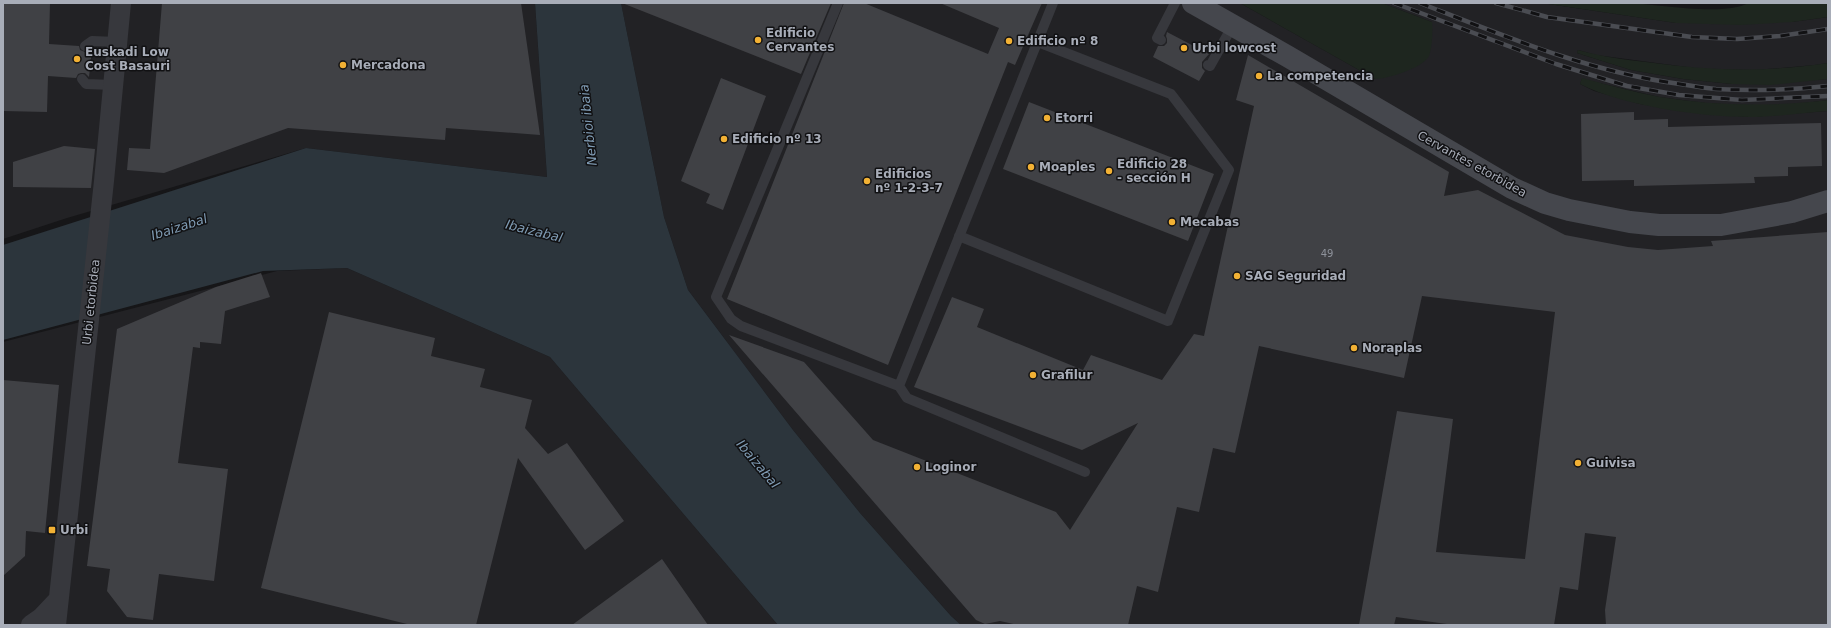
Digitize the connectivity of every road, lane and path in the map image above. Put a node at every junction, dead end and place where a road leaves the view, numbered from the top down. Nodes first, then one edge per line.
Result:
1 (121, 3) edge
2 (838, 3) edge
3 (1053, 3) edge
4 (1175, 3) edge
5 (1192, 3) edge
6 (1233, 26) junction
7 (1162, 40) dead end
8 (117, 42) junction
9 (1038, 42) junction
10 (85, 46) dead end
11 (1209, 66) dead end
12 (82, 79) dead end
13 (113, 85) junction
14 (1828, 201) edge
15 (959, 236) junction
16 (899, 386) junction
17 (1085, 472) dead end
18 (58, 600) junction
19 (31, 625) edge
20 (56, 625) edge
21 (70, 625) edge

1 - 8 street, Urbi etorbidea
2 - 16 lane
3 - 9 lane
4 - 7 lane
5 - 6 street, Cervantes etorbidea
6 - 11 lane
6 - 14 street, Cervantes etorbidea
8 - 10 lane
8 - 13 street, Urbi etorbidea
9 - 15 lane
9 - 15 lane
12 - 13 lane
13 - 18 street, Urbi etorbidea
15 - 16 lane
16 - 17 lane
18 - 19 street
18 - 20 street, Urbi etorbidea
18 - 21 street

